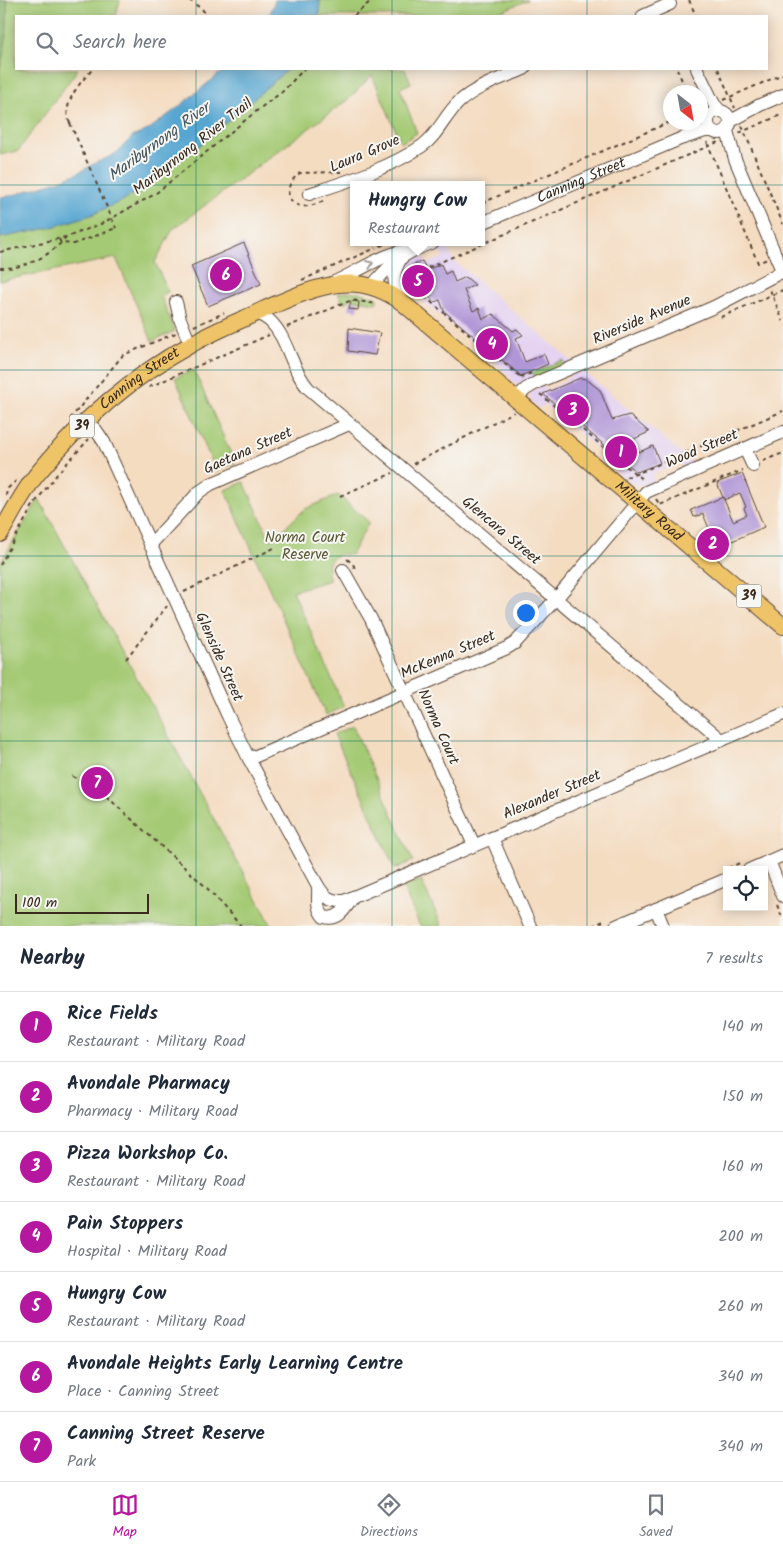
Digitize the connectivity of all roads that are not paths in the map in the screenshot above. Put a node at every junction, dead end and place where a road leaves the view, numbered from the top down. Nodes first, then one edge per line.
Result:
1 (669, 2) edge
2 (645, 15) edge
3 (675, 15) edge
4 (522, 70) edge
5 (697, 70) edge
6 (783, 95) edge
7 (722, 124) junction
8 (309, 194) dead end
9 (485, 222) edge
10 (424, 246) edge
11 (407, 253) junction
12 (783, 272) edge
13 (329, 284) junction
14 (372, 286) junction
15 (176, 302) dead end
16 (403, 303) junction
17 (280, 304) junction
18 (258, 313) junction
19 (280, 328) junction
20 (190, 344) junction
21 (514, 406) junction
22 (349, 424) junction
23 (91, 426) junction
24 (783, 432) edge
25 (746, 448) junction
26 (753, 466) road end
27 (638, 502) junction
28 (0, 534) edge
29 (150, 545) junction
30 (342, 565) road end
31 (556, 599) junction
32 (783, 626) edge
33 (404, 692) junction
34 (783, 714) edge
35 (722, 740) junction
36 (249, 759) junction
37 (492, 838) junction
38 (474, 846) junction
39 (783, 855) edge
40 (769, 862) junction
41 (759, 866) edge
42 (723, 881) edge
43 (318, 886) junction
44 (783, 896) edge
45 (354, 897) junction
46 (332, 901) joint
47 (656, 909) junction
48 (530, 926) edge
49 (616, 926) edge
50 (664, 926) edge

1 - 2 street
1 - 3 street
4 - 8 street, Laura Grove
5 - 7 street
6 - 7 street, Canning Street
7 - 9 street, Canning Street
7 - 12 street
10 - 11 street, Canning Street
13 -> 11 street, Canning Street
11 - 14 street, Canning Street
11 - 16 street
12 - 21 street, Riverside Avenue
13 - 14 main road, Canning Street / 39
13 - 17 main road, Canning Street / 39
14 - 16 main road, Military Road / 39
15 - 20 street
16 - 21 main road, Military Road / 39
17 - 18 main road, Canning Street / 39
17 - 19 street, Glencara Street
18 - 19 street, Glencara Street
18 - 20 main road, Canning Street / 39
19 - 22 street, Glencara Street
20 - 23 main road, Canning Street / 39
21 - 27 main road, Military Road / 39
22 - 29 street, Gaetana Street
22 - 31 street, Glencara Street
23 - 28 main road, Canning Street / 39
23 - 29 street, Glenside Street
24 - 25 street, Wood Street
25 - 26 street
25 - 27 street, Wood Street
27 - 31 street, McKenna Street
27 - 32 main road, Military Road / 39
29 - 36 street, Glenside Street
30 - 33 street, Norma Court
31 - 33 street, McKenna Street
31 - 35 street, Glencara Street
33 - 36 street, McKenna Street
33 - 38 street, Norma Court
34 - 35 street, Alexander Street
35 - 37 street, Alexander Street
36 - 43 street, Glenside Street
37 - 38 street, Alexander Street
37 - 48 street
38 - 45 street, Alexander Street
39 - 40 street
40 - 41 street
40 - 44 street
42 - 47 street
43 - 45 street
43 - 46 street, Glenside Street
45 - 46 street, Alexander Street
47 - 49 street
47 - 50 street

